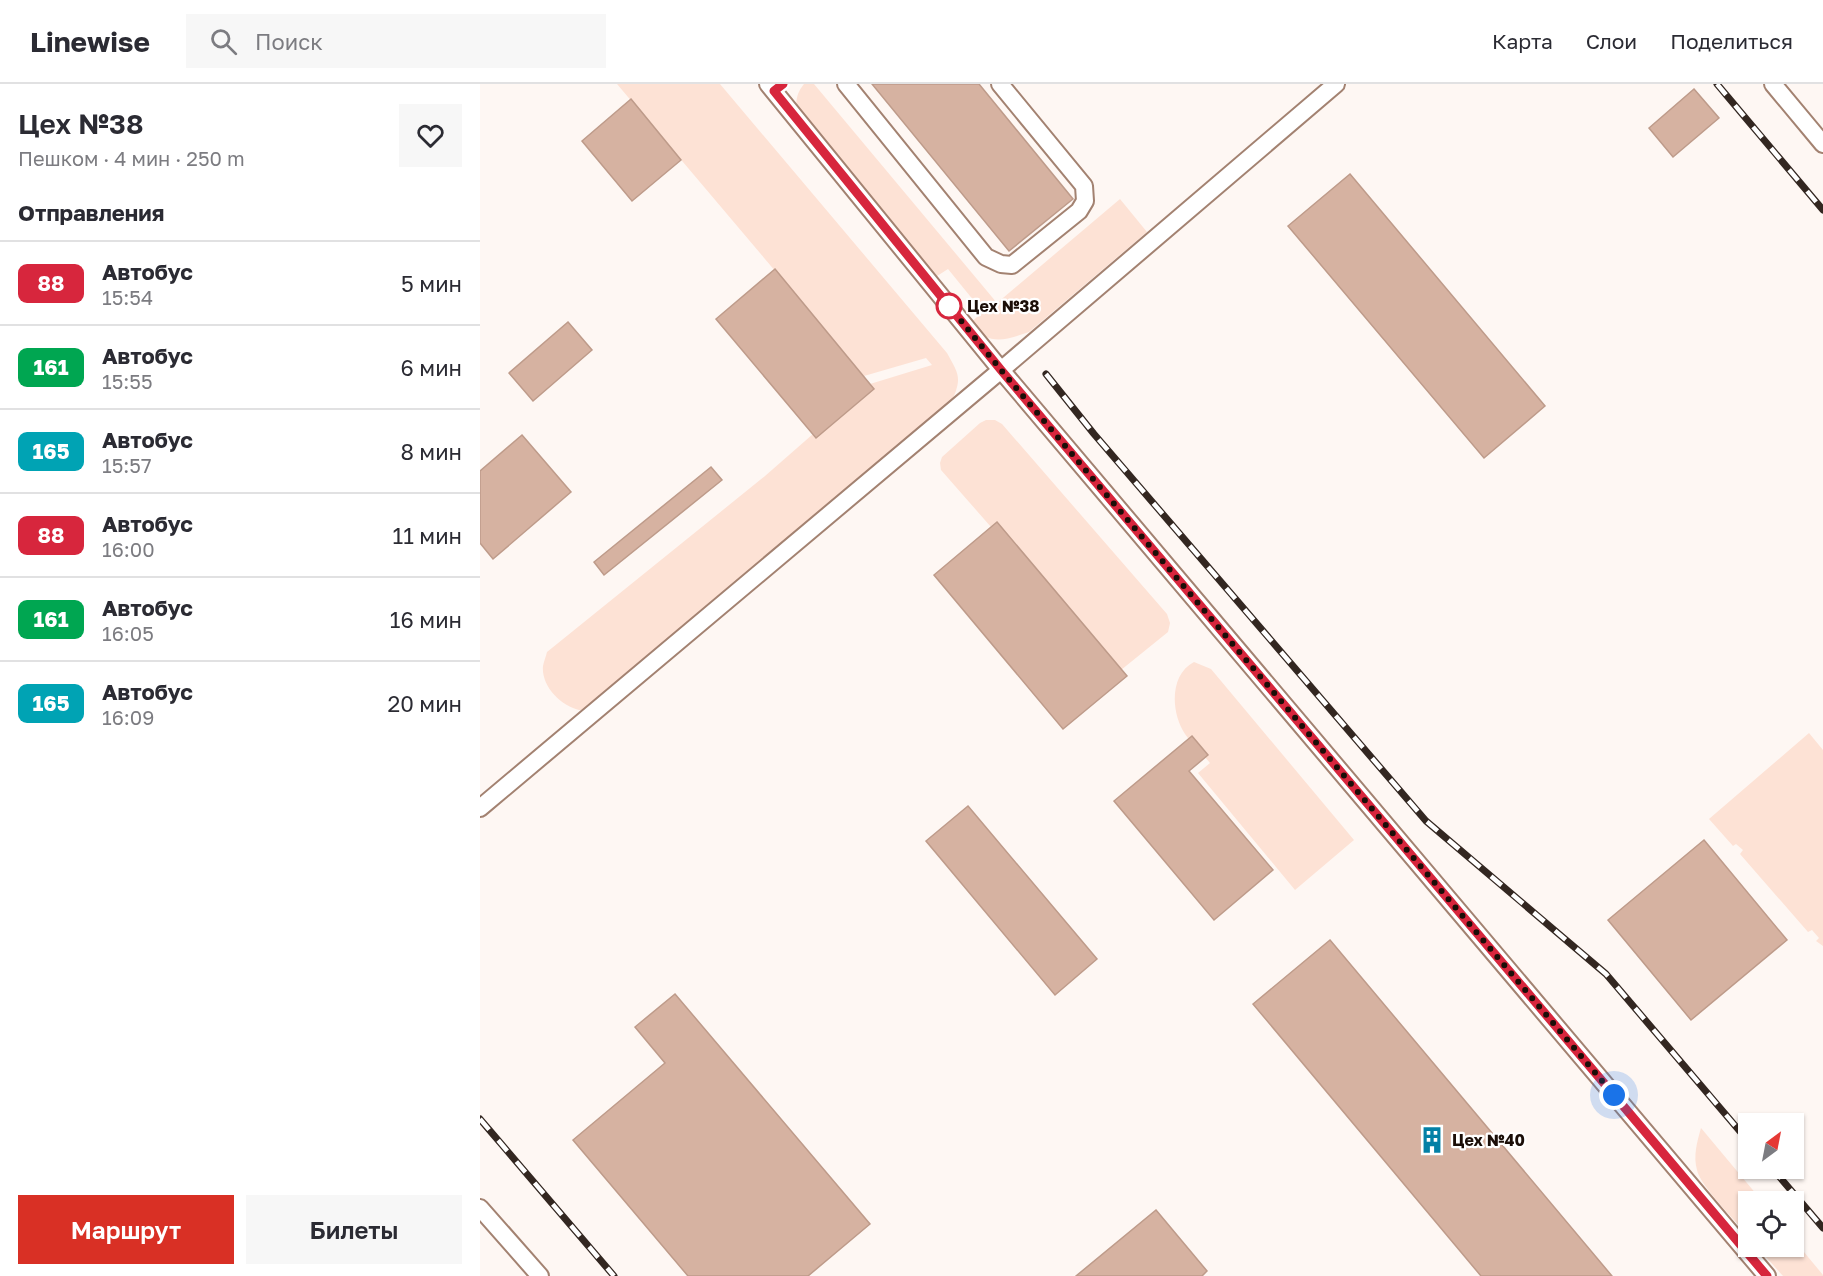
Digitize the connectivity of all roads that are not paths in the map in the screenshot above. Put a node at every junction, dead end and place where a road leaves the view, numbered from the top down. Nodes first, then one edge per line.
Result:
1 (846, 84) edge
2 (1000, 84) edge
3 (1336, 84) edge
4 (1773, 84) edge
5 (775, 86) edge
6 (1823, 144) edge
7 (1001, 370) junction
8 (480, 807) edge
9 (480, 1208) edge
10 (540, 1276) edge
11 (1767, 1276) edge

1 - 2 lane
3 - 7 lane
4 - 6 lane
5 - 7 lane
7 - 8 lane
7 - 11 lane
9 - 10 lane

